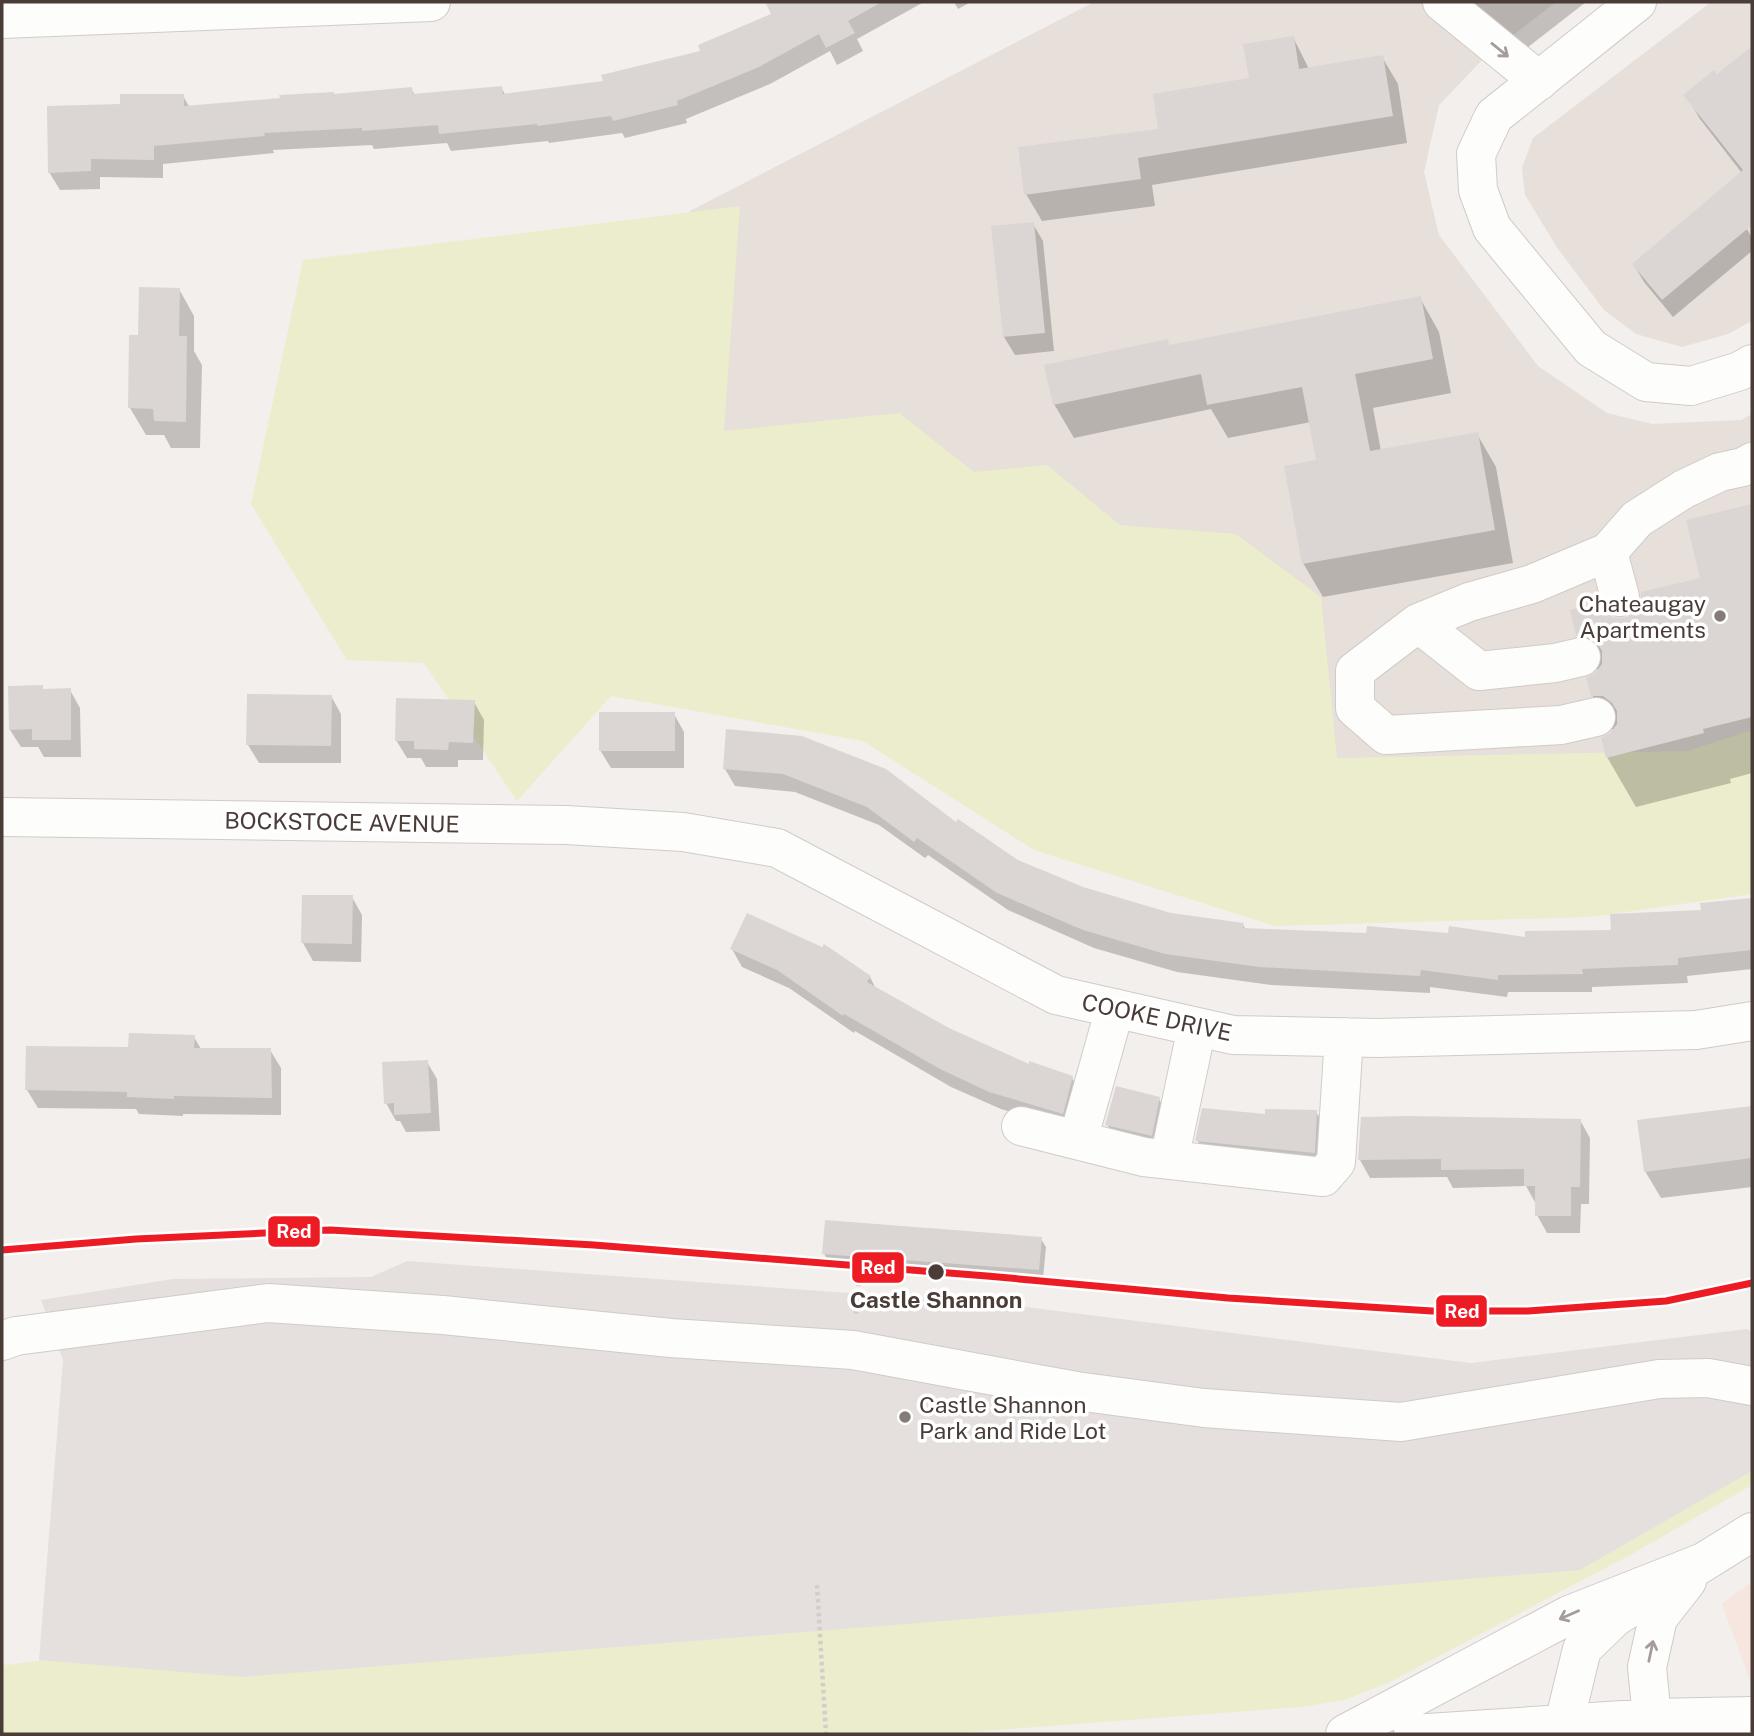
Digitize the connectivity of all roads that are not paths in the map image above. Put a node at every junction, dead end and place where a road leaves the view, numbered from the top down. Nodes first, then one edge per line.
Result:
1 (431, 2) edge
2 (1637, 2) edge
3 (1452, 10) edge
4 (2, 19) edge
5 (1539, 81) junction
6 (1752, 364) edge
7 (1752, 462) edge
8 (1608, 552) junction
9 (1620, 597) dead end
10 (1418, 623) junction
11 (1581, 657) dead end
12 (1596, 717) dead end
13 (2, 817) edge
14 (683, 832) joint
15 (1115, 1008) junction
16 (1752, 1021) edge
17 (1197, 1027) junction
18 (1343, 1037) junction
19 (1021, 1126) dead end
20 (1078, 1140) junction
21 (1169, 1160) junction
22 (2, 1341) edge
23 (1752, 1386) edge
24 (1752, 1532) edge
25 (1701, 1563) junction
26 (1752, 1716) edge
27 (1652, 1718) junction
28 (1564, 1723) junction
29 (1345, 1734) edge
30 (1413, 1734) edge

1 - 4 street
2 - 5 street
3 -> 5 street
5 - 6 street
7 - 8 street
8 - 9 street
8 - 10 street
10 - 11 street
10 - 12 street
13 - 14 street, BOCKSTOCE AVENUE
14 - 15 street, COOKE DRIVE
15 - 17 street, COOKE DRIVE
15 - 20 street
16 - 18 street, COOKE DRIVE
17 - 18 street, COOKE DRIVE
17 - 21 street
18 - 21 street
19 - 20 street
20 - 21 street
22 - 23 street
24 - 25 street
27 -> 25 street
25 - 28 street
25 -> 29 street
26 - 27 street
27 - 28 street
28 - 30 street

